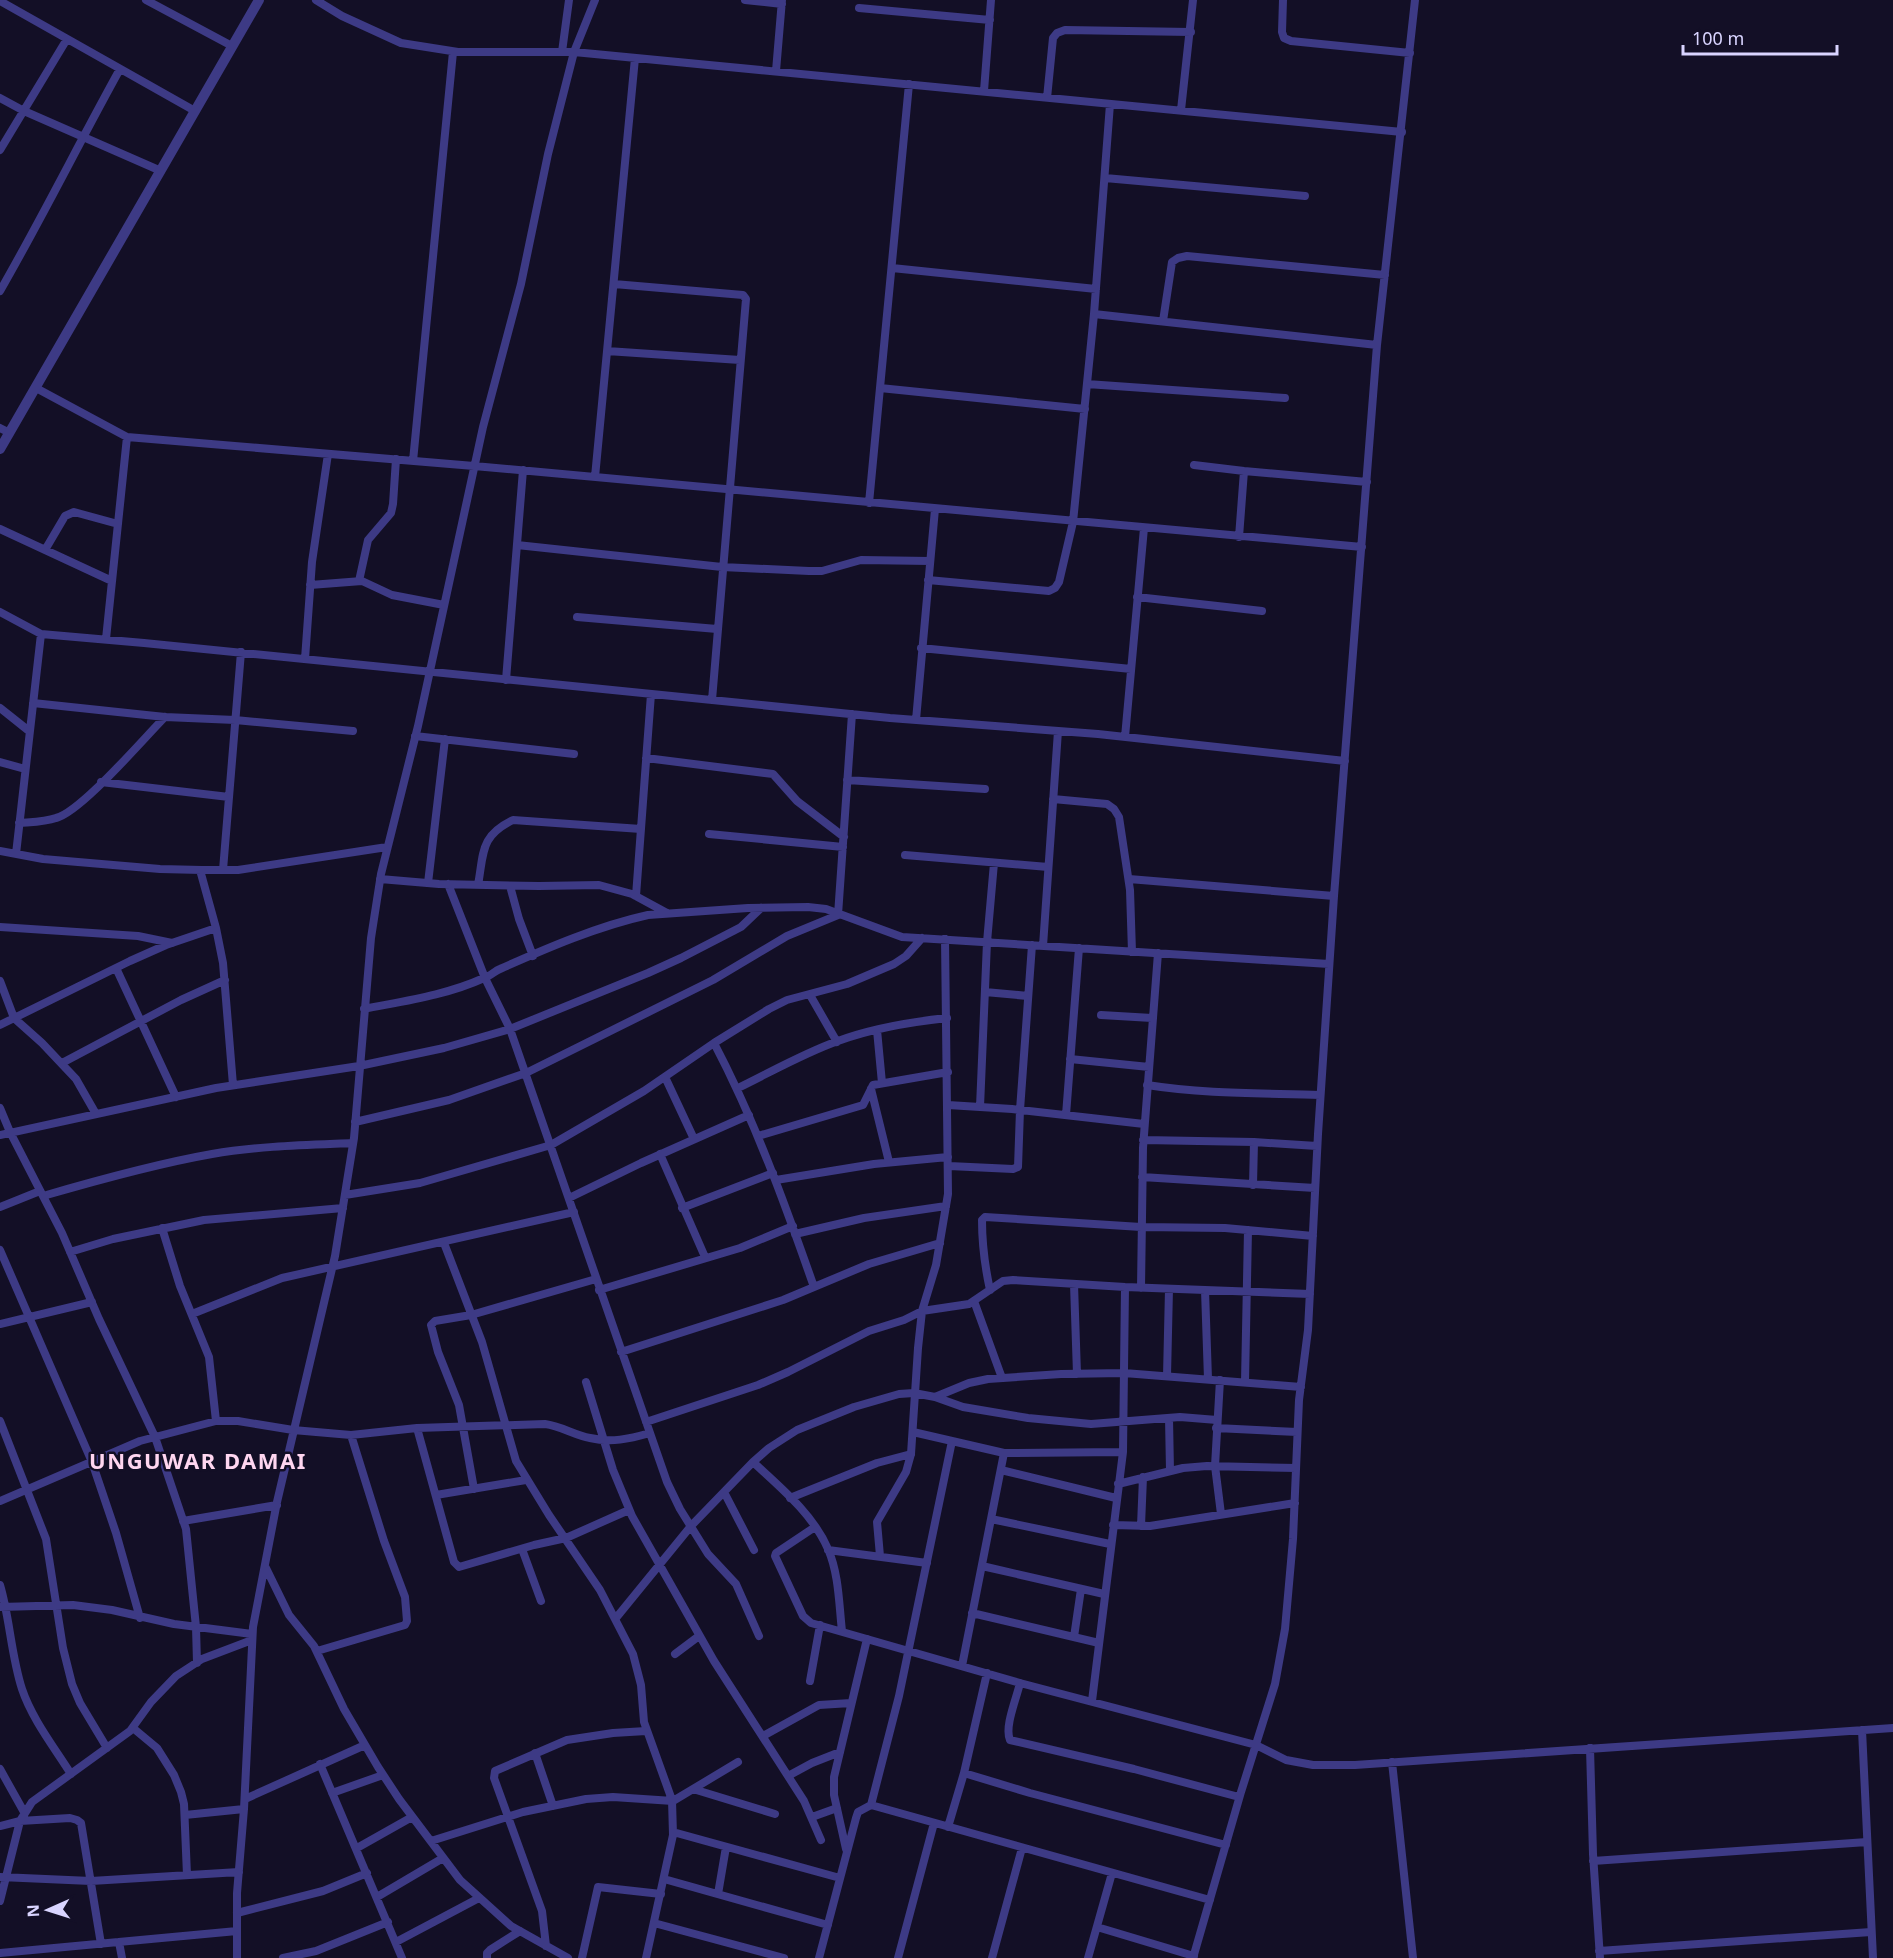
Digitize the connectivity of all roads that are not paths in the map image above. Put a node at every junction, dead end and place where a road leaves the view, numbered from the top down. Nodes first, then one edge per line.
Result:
1 (146, 0) edge
2 (259, 0) edge
3 (315, 0) edge
4 (568, 0) edge
5 (595, 0) edge
6 (745, 0) edge
7 (991, 0) edge
8 (1193, 0) edge
9 (1283, 0) edge
10 (1415, 0) edge
11 (0, 1) edge
12 (782, 2) edge
13 (160, 3) edge
14 (859, 8) dead end
15 (990, 20) junction
16 (1191, 32) junction
17 (67, 39) junction
18 (232, 46) junction
19 (453, 52) junction
20 (562, 52) junction
21 (574, 52) junction
22 (1410, 53) junction
23 (635, 58) junction
24 (120, 69) junction
25 (776, 71) junction
26 (909, 84) junction
27 (984, 92) junction
28 (0, 98) edge
29 (1047, 98) junction
30 (1110, 104) junction
31 (1181, 110) junction
32 (24, 111) junction
33 (195, 111) junction
34 (1402, 132) junction
35 (83, 136) junction
36 (0, 150) edge
37 (160, 171) junction
38 (1105, 178) junction
39 (1305, 196) dead end
40 (892, 268) junction
41 (1385, 275) junction
42 (614, 285) junction
43 (1096, 290) junction
44 (0, 291) edge
45 (1094, 314) junction
46 (1163, 321) junction
47 (1377, 345) junction
48 (607, 351) junction
49 (741, 360) junction
50 (1087, 384) junction
51 (36, 388) junction
52 (880, 388) junction
53 (1285, 398) dead end
54 (1085, 409) junction
55 (5, 430) edge
56 (127, 437) junction
57 (0, 449) edge
58 (328, 454) junction
59 (396, 459) junction
60 (413, 461) junction
61 (1194, 465) dead end
62 (474, 466) junction
63 (523, 470) junction
64 (1244, 471) junction
65 (596, 477) junction
66 (1367, 482) junction
67 (729, 490) junction
68 (869, 503) junction
69 (935, 509) junction
70 (1073, 522) junction
71 (118, 524) junction
72 (1144, 528) junction
73 (0, 529) edge
74 (1239, 537) junction
75 (517, 545) junction
76 (1362, 547) junction
77 (45, 550) junction
78 (930, 561) junction
79 (722, 567) junction
80 (928, 580) junction
81 (112, 581) junction
82 (359, 581) junction
83 (310, 585) junction
84 (1137, 597) junction
85 (444, 605) junction
86 (1262, 611) dead end
87 (0, 612) edge
88 (578, 617) dead end
89 (717, 629) junction
90 (41, 634) junction
91 (106, 639) junction
92 (921, 648) junction
93 (241, 652) junction
94 (305, 659) junction
95 (1131, 669) junction
96 (430, 673) junction
97 (506, 680) junction
98 (651, 694) junction
99 (711, 700) junction
100 (33, 703) junction
101 (0, 708) edge
102 (852, 714) junction
103 (165, 717) junction
104 (235, 720) junction
105 (916, 720) junction
106 (29, 731) junction
107 (353, 731) dead end
108 (1058, 731) junction
109 (415, 736) junction
110 (1125, 737) junction
111 (445, 740) junction
112 (574, 754) dead end
113 (646, 758) junction
114 (1345, 761) junction
115 (0, 762) edge
116 (25, 769) junction
117 (848, 780) junction
118 (101, 782) junction
119 (985, 789) dead end
120 (229, 797) junction
121 (1053, 799) junction
122 (19, 823) junction
123 (641, 829) junction
124 (709, 834) dead end
125 (844, 837) junction
126 (843, 847) junction
127 (387, 848) junction
128 (0, 850) edge
129 (16, 854) junction
130 (905, 855) dead end
131 (994, 862) junction
132 (1048, 867) junction
133 (200, 870) junction
134 (223, 870) junction
135 (380, 879) junction
136 (1129, 879) junction
137 (428, 883) junction
138 (448, 884) junction
139 (478, 885) junction
140 (510, 886) junction
141 (636, 896) junction
142 (1334, 896) junction
143 (761, 908) junction
144 (668, 914) junction
145 (838, 915) junction
146 (0, 927) edge
147 (216, 928) junction
148 (922, 938) junction
149 (945, 939) junction
150 (987, 942) junction
151 (172, 943) junction
152 (1032, 945) junction
153 (1043, 946) junction
154 (1079, 948) junction
155 (1132, 952) junction
156 (1158, 953) junction
157 (533, 956) junction
158 (1329, 964) junction
159 (116, 968) junction
160 (485, 978) junction
161 (225, 980) junction
162 (0, 981) edge
163 (985, 992) junction
164 (810, 995) junction
165 (1028, 996) junction
166 (364, 1010) junction
167 (1101, 1015) dead end
168 (14, 1018) junction
169 (947, 1018) junction
170 (1152, 1018) junction
171 (142, 1021) junction
172 (0, 1025) edge
173 (510, 1029) junction
174 (877, 1030) junction
175 (837, 1041) junction
176 (714, 1043) junction
177 (1071, 1059) junction
178 (62, 1063) junction
179 (359, 1066) junction
180 (1149, 1067) junction
181 (948, 1072) junction
182 (526, 1073) junction
183 (665, 1077) junction
184 (882, 1083) junction
185 (233, 1085) junction
186 (1147, 1085) junction
187 (738, 1088) junction
188 (870, 1088) junction
189 (1320, 1095) junction
190 (176, 1097) junction
191 (948, 1105) junction
192 (980, 1107) junction
193 (0, 1108) edge
194 (1020, 1110) junction
195 (96, 1114) junction
196 (749, 1115) junction
197 (1066, 1115) junction
198 (355, 1122) junction
199 (1144, 1124) junction
200 (10, 1132) junction
201 (0, 1135) edge
202 (758, 1136) junction
203 (694, 1140) junction
204 (1143, 1140) junction
205 (1254, 1142) junction
206 (353, 1143) junction
207 (551, 1145) junction
208 (1317, 1146) junction
209 (660, 1154) junction
210 (948, 1161) junction
211 (889, 1162) junction
212 (774, 1176) junction
213 (1142, 1177) junction
214 (1253, 1185) junction
215 (1315, 1188) junction
216 (42, 1193) junction
217 (345, 1195) junction
218 (569, 1198) junction
219 (946, 1206) junction
220 (0, 1207) edge
221 (343, 1208) junction
222 (682, 1208) junction
223 (573, 1212) junction
224 (1141, 1227) junction
225 (162, 1228) junction
226 (794, 1230) junction
227 (1248, 1230) junction
228 (1313, 1236) junction
229 (444, 1243) junction
230 (940, 1243) junction
231 (0, 1250) edge
232 (70, 1252) junction
233 (705, 1257) junction
234 (333, 1268) junction
235 (596, 1279) junction
236 (1074, 1284) junction
237 (814, 1287) junction
238 (1125, 1287) junction
239 (1141, 1288) junction
240 (1169, 1289) junction
241 (599, 1290) junction
242 (990, 1290) junction
243 (1205, 1290) junction
244 (1246, 1292) junction
245 (1310, 1294) junction
246 (974, 1301) junction
247 (92, 1302) junction
248 (922, 1311) junction
249 (192, 1314) junction
250 (471, 1315) junction
251 (29, 1317) junction
252 (0, 1324) edge
253 (621, 1352) junction
254 (1124, 1373) junction
255 (1077, 1374) junction
256 (1167, 1376) junction
257 (1002, 1378) junction
258 (1208, 1379) junction
259 (1220, 1380) junction
260 (586, 1382) dead end
261 (1245, 1382) junction
262 (1301, 1387) junction
263 (914, 1393) junction
264 (935, 1397) junction
265 (1169, 1418) junction
266 (0, 1421) edge
267 (216, 1421) junction
268 (646, 1422) junction
269 (1123, 1422) junction
270 (1216, 1424) junction
271 (464, 1426) junction
272 (506, 1426) junction
273 (417, 1428) junction
274 (294, 1430) junction
275 (913, 1432) junction
276 (1298, 1432) junction
277 (650, 1433) junction
278 (351, 1436) junction
279 (155, 1437) junction
280 (603, 1440) junction
281 (952, 1441) junction
282 (1123, 1452) junction
283 (1004, 1453) junction
284 (911, 1454) junction
285 (92, 1462) junction
286 (753, 1462) junction
287 (1215, 1466) junction
288 (1296, 1468) junction
289 (1001, 1470) junction
290 (1170, 1471) junction
291 (1143, 1477) junction
292 (526, 1480) junction
293 (1118, 1484) junction
294 (28, 1489) junction
295 (474, 1489) junction
296 (724, 1492) junction
297 (436, 1495) junction
298 (790, 1498) junction
299 (1116, 1498) junction
300 (0, 1501) edge
301 (1294, 1503) junction
302 (277, 1505) junction
303 (629, 1509) junction
304 (1221, 1514) junction
305 (991, 1519) junction
306 (183, 1521) junction
307 (1113, 1525) junction
308 (691, 1526) junction
309 (1141, 1526) junction
310 (815, 1527) junction
311 (566, 1538) junction
312 (1110, 1544) junction
313 (522, 1549) junction
314 (754, 1550) dead end
315 (828, 1550) junction
316 (880, 1556) junction
317 (927, 1563) junction
318 (660, 1564) junction
319 (265, 1566) junction
320 (982, 1566) junction
321 (0, 1585) edge
322 (1081, 1589) junction
323 (1104, 1594) junction
324 (541, 1601) dead end
325 (57, 1605) junction
326 (3, 1607) edge
327 (972, 1613) junction
328 (140, 1618) junction
329 (616, 1618) junction
330 (820, 1625) junction
331 (196, 1627) junction
332 (842, 1631) junction
333 (699, 1636) junction
334 (759, 1636) dead end
335 (252, 1637) junction
336 (1074, 1637) junction
337 (867, 1639) junction
338 (1098, 1642) junction
339 (317, 1650) junction
340 (908, 1650) junction
341 (675, 1654) dead end
342 (197, 1662) junction
343 (962, 1666) junction
344 (987, 1673) junction
345 (810, 1681) dead end
346 (1020, 1683) junction
347 (1092, 1701) junction
348 (851, 1703) junction
349 (133, 1728) junction
350 (1893, 1728) edge
351 (1863, 1730) junction
352 (646, 1731) junction
353 (763, 1736) junction
354 (1256, 1744) junction
355 (365, 1745) junction
356 (107, 1748) junction
357 (1590, 1748) junction
358 (840, 1752) junction
359 (535, 1754) junction
360 (738, 1762) dead end
361 (1392, 1762) junction
362 (320, 1764) junction
363 (0, 1769) edge
364 (964, 1773) junction
365 (71, 1774) junction
366 (383, 1774) junction
367 (788, 1776) junction
368 (693, 1789) junction
369 (332, 1793) junction
370 (1239, 1797) junction
371 (245, 1799) junction
372 (673, 1801) junction
373 (871, 1805) junction
374 (553, 1806) junction
375 (837, 1808) junction
376 (244, 1809) junction
377 (775, 1814) dead end
378 (185, 1815) junction
379 (22, 1816) junction
380 (412, 1817) junction
381 (509, 1817) junction
382 (812, 1817) junction
383 (934, 1823) junction
384 (0, 1826) edge
385 (948, 1827) junction
386 (673, 1832) junction
387 (821, 1840) dead end
388 (431, 1841) junction
389 (1867, 1842) junction
390 (1226, 1845) junction
391 (726, 1846) junction
392 (357, 1848) junction
393 (1022, 1848) junction
394 (847, 1853) junction
395 (443, 1858) junction
396 (1593, 1861) junction
397 (239, 1872) junction
398 (367, 1873) junction
399 (1112, 1873) junction
400 (188, 1875) junction
401 (3, 1877) edge
402 (840, 1878) junction
403 (664, 1879) junction
404 (91, 1881) junction
405 (661, 1894) junction
406 (718, 1894) junction
407 (377, 1897) junction
408 (479, 1898) junction
409 (1210, 1900) junction
410 (0, 1901) edge
411 (237, 1913) junction
412 (388, 1922) junction
413 (654, 1923) junction
414 (828, 1925) junction
415 (1097, 1927) junction
416 (237, 1931) junction
417 (520, 1931) junction
418 (1871, 1932) junction
419 (119, 1942) junction
420 (396, 1942) junction
421 (100, 1944) junction
422 (546, 1946) junction
423 (0, 1953) edge
424 (1600, 1955) edge
425 (819, 1956) edge
426 (1193, 1957) edge
427 (122, 1958) edge
428 (237, 1958) edge
429 (283, 1958) edge
430 (402, 1958) edge
431 (487, 1958) edge
432 (568, 1958) edge
433 (582, 1958) edge
434 (646, 1958) edge
435 (784, 1958) edge
436 (829, 1958) edge
437 (898, 1958) edge
438 (992, 1958) edge
439 (1088, 1958) edge
440 (1413, 1958) edge
441 (1872, 1958) edge

1 - 13 street
2 - 18 street
3 - 19 street
4 - 20 street
5 - 21 street
6 - 12 street
7 - 15 street
8 - 16 street
9 - 22 street
10 - 22 street
11 - 17 street
12 - 25 street
13 - 18 street
14 - 15 street
15 - 27 street
16 - 29 street
16 - 31 street
17 - 24 street
17 - 32 street
18 - 33 street
19 - 20 street
19 - 60 street
20 - 21 street
21 - 23 street
21 - 62 street
22 - 34 street
23 - 25 street
23 - 42 street
24 - 33 street
24 - 35 street
25 - 26 street
26 - 27 street
26 - 40 street
27 - 29 street
28 - 32 street
29 - 30 street
30 - 31 street
30 - 38 street
31 - 34 street
32 - 35 street
32 - 36 street
33 - 37 street
34 - 41 street
35 - 37 street
35 - 44 street
37 - 51 street
38 - 39 street
38 - 43 street
40 - 43 street
40 - 52 street
41 - 46 street
41 - 47 street
42 - 48 street
42 - 49 street
43 - 45 street
45 - 46 street
45 - 50 street
46 - 47 street
47 - 66 street
48 - 49 street
48 - 65 street
49 - 67 street
50 - 53 street
50 - 54 street
51 - 55 street
51 - 56 street
52 - 54 street
52 - 68 street
54 - 70 street
55 - 57 street
56 - 58 street
56 - 71 street
58 - 59 street
58 - 83 street
59 - 60 street
59 - 82 street
60 - 62 street
61 - 64 street
62 - 63 street
62 - 85 street
63 - 65 street
63 - 75 street
64 - 66 street
64 - 74 street
65 - 67 street
66 - 76 street
67 - 68 street
67 - 79 street
68 - 69 street
69 - 70 street
69 - 78 street
70 - 72 street
70 - 80 street
71 - 77 street
71 - 81 street
72 - 74 street
72 - 84 street
73 - 77 street
74 - 76 street
75 - 79 street
75 - 97 street
76 - 114 street
77 - 81 street
78 - 79 street
78 - 80 street
79 - 89 street
80 - 92 street
81 - 91 street
82 - 83 street
82 - 85 street
83 - 94 street
84 - 86 street
84 - 95 street
85 - 96 street
87 - 90 street
88 - 89 street
89 - 99 street
90 - 91 street
90 - 100 street
91 - 93 street
92 - 95 street
92 - 105 street
93 - 94 street
93 - 104 street
94 - 96 street
95 - 110 street
96 - 97 street
96 - 109 street
97 - 98 street
98 - 99 street
98 - 113 street
99 - 102 street
100 - 103 street
100 - 106 street
101 - 106 street
102 - 105 street
102 - 117 street
103 - 104 street
103 - 118 street
104 - 107 street
104 - 120 street
105 - 108 street
106 - 116 street
108 - 110 street
108 - 121 street
109 - 111 street
109 - 127 street
110 - 114 street
111 - 112 street
111 - 137 street
113 - 123 street
113 - 125 street
114 - 142 street
115 - 116 street
116 - 122 street
117 - 119 street
117 - 125 street
118 - 120 street
118 - 122 street
120 - 134 street
121 - 132 street
121 - 136 street
122 - 129 street
123 - 139 street
123 - 141 street
124 - 126 street
125 - 126 street
126 - 145 street
127 - 134 street
127 - 135 street
128 - 129 street
129 - 133 street
130 - 131 street
131 - 132 street
131 - 150 street
132 - 153 street
133 - 134 street
133 - 147 street
135 - 137 street
135 - 166 street
136 - 142 street
136 - 155 street
137 - 138 street
138 - 139 street
138 - 160 street
139 - 140 street
140 - 141 street
140 - 157 street
141 - 144 street
142 - 158 street
143 - 144 street
143 - 145 street
143 - 173 street
144 - 157 street
145 - 148 street
145 - 182 street
146 - 151 street
147 - 151 street
147 - 161 street
148 - 149 street
148 - 164 street
149 - 150 street
149 - 169 street
150 - 152 street
150 - 163 street
151 - 159 street
152 - 153 street
152 - 165 street
153 - 154 street
154 - 155 street
154 - 177 street
155 - 156 street
156 - 158 street
156 - 170 street
157 - 160 street
158 - 189 street
159 - 168 street
159 - 171 street
160 - 166 street
160 - 173 street
161 - 171 street
161 - 185 street
162 - 168 street
163 - 165 street
163 - 192 street
164 - 175 street
164 - 176 street
165 - 194 street
166 - 179 street
167 - 170 street
168 - 172 street
168 - 178 street
169 - 174 street
169 - 181 street
170 - 180 street
171 - 178 street
171 - 190 street
173 - 179 street
173 - 182 street
174 - 175 street
174 - 184 street
175 - 187 street
176 - 183 street
176 - 187 street
177 - 180 street
177 - 197 street
178 - 195 street
179 - 185 street
179 - 198 street
180 - 186 street
181 - 184 street
181 - 191 street
182 - 198 street
182 - 207 street
183 - 203 street
183 - 207 street
184 - 188 street
185 - 190 street
186 - 189 street
186 - 199 street
187 - 196 street
188 - 202 street
188 - 211 street
189 - 208 street
190 - 195 street
191 - 192 street
191 - 210 street
192 - 194 street
193 - 200 street
194 - 197 street
194 - 210 street
195 - 200 street
196 - 202 street
196 - 203 street
197 - 199 street
198 - 206 street
199 - 204 street
200 - 201 street
200 - 216 street
202 - 212 street
203 - 209 street
204 - 205 street
204 - 213 street
205 - 208 street
205 - 214 street
206 - 216 street
206 - 217 street
207 - 217 street
207 - 218 street
208 - 215 street
209 - 218 street
209 - 222 street
210 - 211 street
210 - 219 street
211 - 212 street
212 - 222 street
212 - 226 street
213 - 214 street
213 - 224 street
214 - 215 street
215 - 228 street
216 - 220 street
216 - 232 street
217 - 221 street
218 - 223 street
219 - 226 street
219 - 230 street
221 - 225 street
221 - 234 street
222 - 233 street
223 - 229 street
223 - 235 street
224 - 227 street
224 - 239 street
224 - 242 street
225 - 232 street
225 - 249 street
226 - 233 street
226 - 237 street
227 - 228 street
227 - 244 street
228 - 245 street
229 - 234 street
229 - 250 street
230 - 237 street
230 - 248 street
231 - 251 street
232 - 247 street
233 - 241 street
234 - 249 street
234 - 274 street
235 - 241 street
235 - 250 street
236 - 238 street
236 - 242 street
236 - 255 street
237 - 253 street
238 - 239 street
238 - 254 street
239 - 240 street
240 - 243 street
240 - 256 street
241 - 253 street
242 - 246 street
243 - 244 street
243 - 258 street
244 - 245 street
244 - 261 street
245 - 262 street
246 - 248 street
246 - 257 street
247 - 251 street
247 - 279 street
248 - 263 street
248 - 268 street
249 - 267 street
250 - 271 street
250 - 272 street
251 - 252 street
251 - 285 street
253 - 268 street
254 - 255 street
254 - 256 street
254 - 269 street
255 - 257 street
256 - 258 street
257 - 264 street
258 - 259 street
259 - 261 street
259 - 270 street
260 - 280 street
261 - 262 street
262 - 276 street
263 - 264 street
263 - 275 street
263 - 286 street
264 - 269 street
265 - 269 street
265 - 270 street
265 - 290 street
266 - 294 street
267 - 274 street
267 - 279 street
268 - 277 street
269 - 282 street
270 - 276 street
270 - 287 street
271 - 272 street
271 - 273 street
271 - 295 street
272 - 280 street
272 - 292 street
273 - 278 street
273 - 297 street
274 - 278 street
274 - 302 street
275 - 281 street
275 - 284 street
276 - 288 street
277 - 280 street
277 - 308 street
278 - 339 street
279 - 285 street
279 - 306 street
280 - 303 street
281 - 283 street
281 - 317 street
282 - 283 street
282 - 293 street
283 - 289 street
284 - 298 street
284 - 316 street
285 - 294 street
285 - 328 street
286 - 296 street
286 - 298 street
287 - 288 street
287 - 290 street
287 - 304 street
288 - 301 street
289 - 299 street
289 - 305 street
290 - 291 street
291 - 293 street
291 - 309 street
292 - 295 street
292 - 311 street
293 - 299 street
294 - 300 street
294 - 325 street
295 - 297 street
296 - 308 street
296 - 314 street
297 - 313 street
298 - 310 street
299 - 307 street
301 - 304 street
301 - 354 street
302 - 306 street
302 - 319 street
303 - 311 street
303 - 318 street
304 - 309 street
305 - 312 street
305 - 320 street
306 - 331 street
307 - 309 street
307 - 312 street
308 - 318 street
308 - 334 street
310 - 315 street
310 - 330 street
311 - 313 street
311 - 329 street
312 - 323 street
313 - 324 street
315 - 316 street
315 - 332 street
316 - 317 street
317 - 340 street
318 - 329 street
318 - 333 street
319 - 335 street
319 - 339 street
320 - 322 street
320 - 327 street
321 - 326 street
322 - 323 street
322 - 336 street
323 - 338 street
325 - 326 street
325 - 328 street
325 - 356 street
326 - 365 street
327 - 336 street
327 - 343 street
328 - 331 street
329 - 352 street
330 - 332 street
330 - 345 street
331 - 335 street
331 - 342 street
332 - 337 street
333 - 341 street
333 - 353 street
335 - 342 street
335 - 371 street
336 - 338 street
337 - 340 street
337 - 348 street
338 - 347 street
339 - 355 street
340 - 343 street
340 - 373 street
342 - 349 street
343 - 344 street
344 - 346 street
344 - 364 street
346 - 347 street
346 - 370 street
347 - 354 street
348 - 353 street
348 - 358 street
349 - 356 street
349 - 378 street
350 - 351 street
351 - 357 street
351 - 389 street
352 - 359 street
352 - 372 street
353 - 367 street
354 - 361 street
354 - 370 street
355 - 362 street
355 - 366 street
356 - 365 street
357 - 361 street
357 - 396 street
358 - 367 street
358 - 375 street
359 - 374 street
359 - 381 street
360 - 368 street
361 - 440 street
362 - 369 street
362 - 371 street
363 - 379 street
364 - 385 street
364 - 390 street
365 - 379 street
366 - 369 street
366 - 380 street
367 - 382 street
368 - 372 street
368 - 377 street
369 - 392 street
370 - 390 street
371 - 376 street
372 - 374 street
372 - 386 street
373 - 383 street
373 - 394 street
374 - 381 street
375 - 382 street
375 - 394 street
376 - 378 street
376 - 397 street
378 - 400 street
379 - 384 street
379 - 401 street
379 - 404 street
380 - 388 street
380 - 392 street
381 - 388 street
381 - 422 street
382 - 387 street
383 - 385 street
383 - 437 street
385 - 393 street
386 - 391 street
386 - 403 street
388 - 395 street
389 - 396 street
389 - 418 street
390 - 409 street
391 - 402 street
391 - 406 street
392 - 398 street
393 - 399 street
393 - 438 street
394 - 402 street
395 - 407 street
395 - 408 street
396 - 424 street
397 - 400 street
397 - 411 street
398 - 407 street
398 - 411 street
399 - 409 street
399 - 415 street
400 - 404 street
401 - 404 street
401 - 410 street
402 - 414 street
403 - 405 street
403 - 406 street
404 - 421 street
405 - 413 street
405 - 433 street
406 - 414 street
407 - 412 street
408 - 417 street
408 - 420 street
409 - 426 street
411 - 416 street
412 - 420 street
412 - 429 street
413 - 434 street
413 - 435 street
414 - 425 street
415 - 426 street
415 - 439 street
416 - 419 street
416 - 428 street
417 - 422 street
417 - 431 street
418 - 424 street
418 - 441 street
419 - 421 street
419 - 427 street
420 - 430 street
421 - 423 street
422 - 432 street
425 - 436 street

